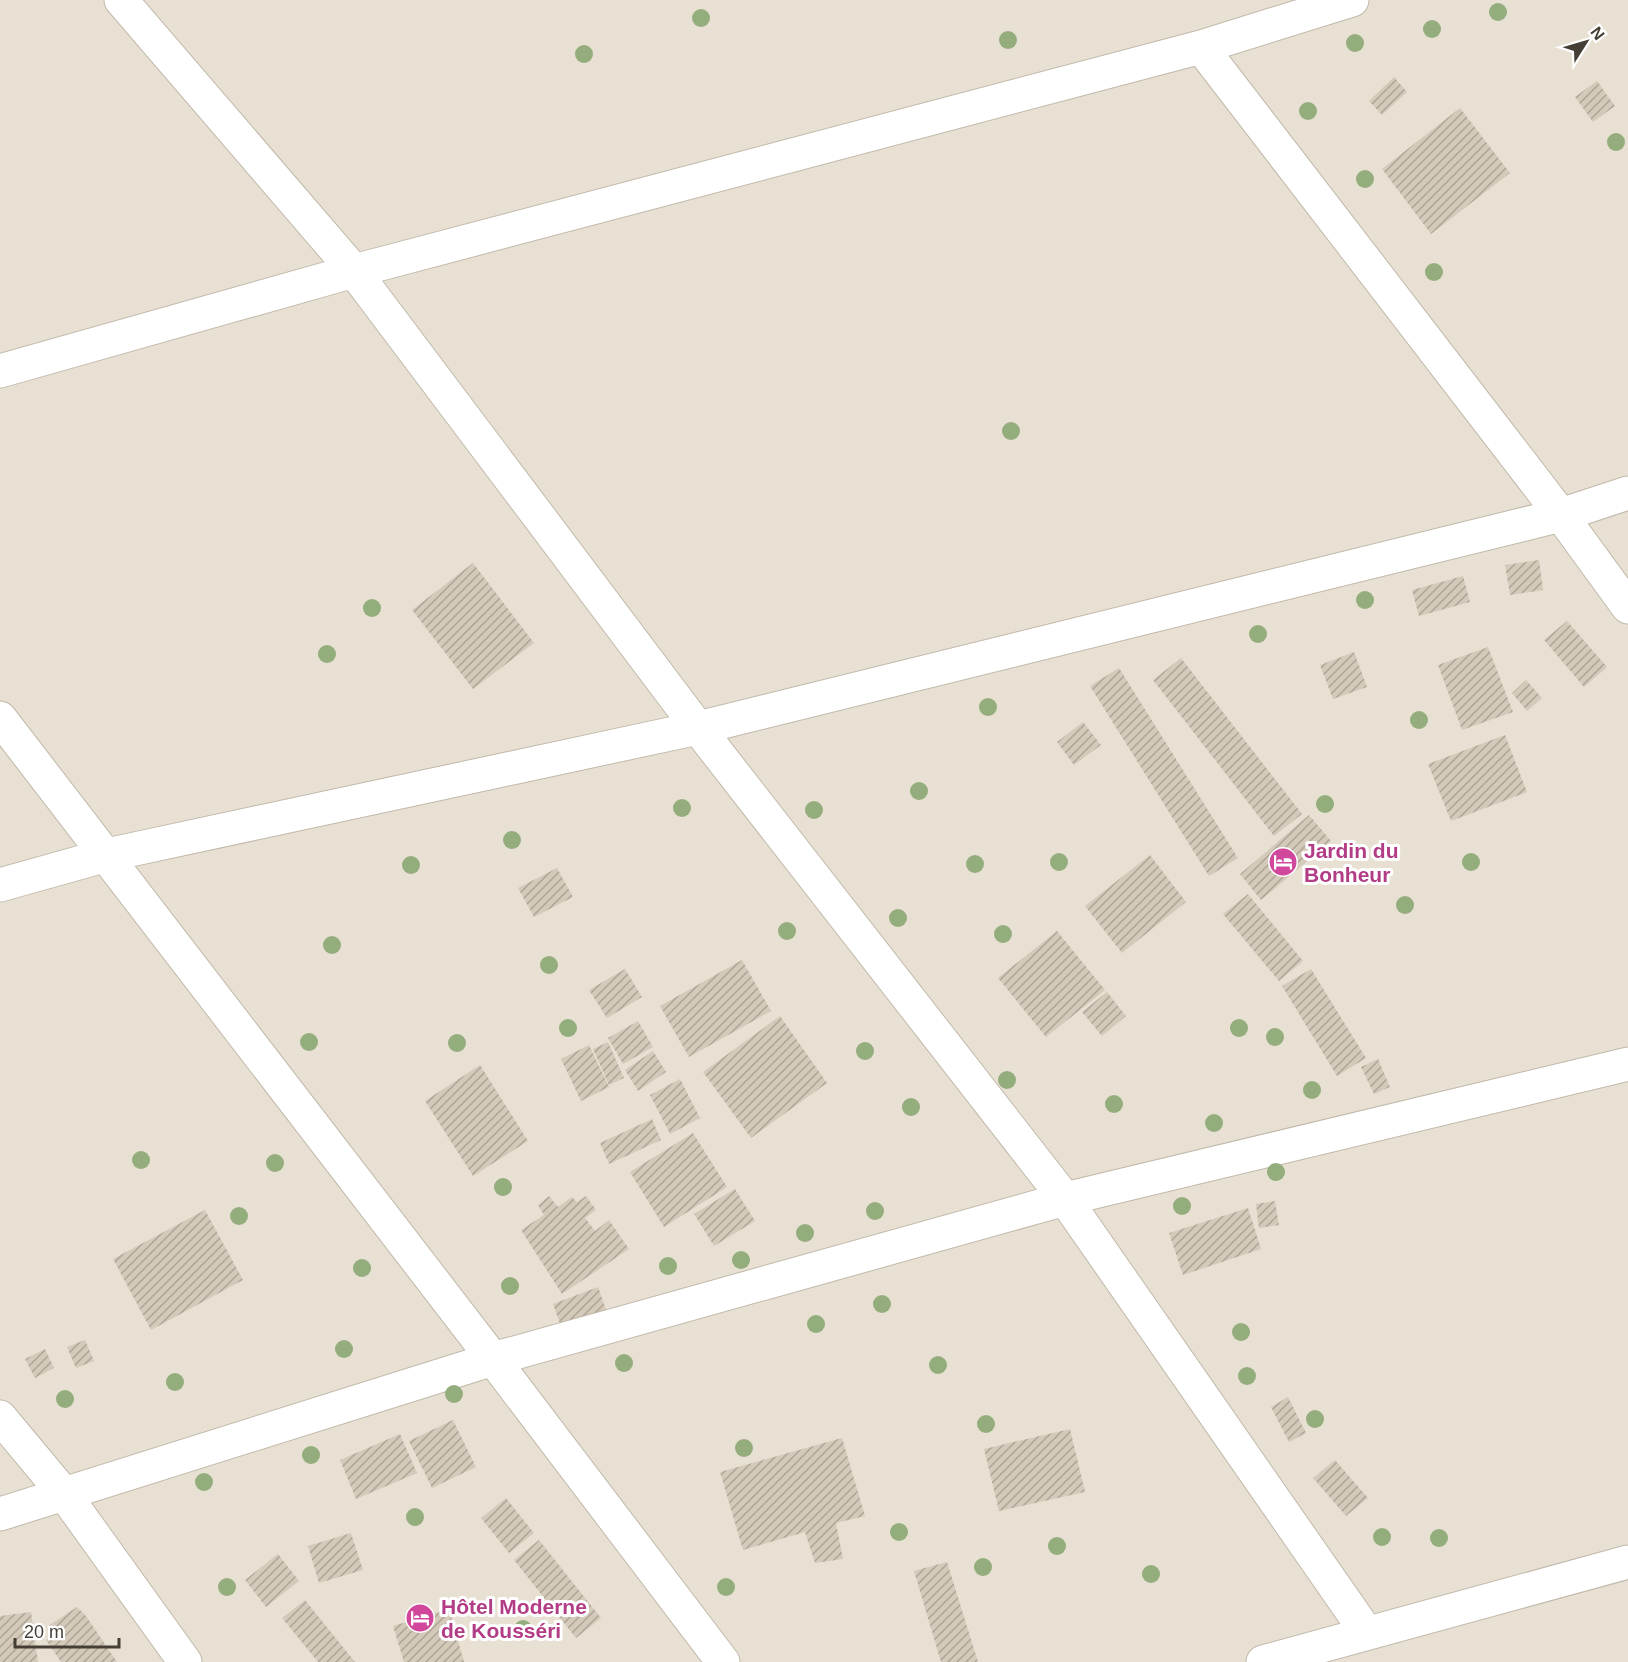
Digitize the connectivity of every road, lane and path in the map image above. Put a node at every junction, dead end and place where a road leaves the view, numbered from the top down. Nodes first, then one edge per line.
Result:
1 (121, 0) edge
2 (1352, 0) edge
3 (1201, 47) junction
4 (354, 271) junction
5 (0, 371) edge
6 (1628, 494) edge
7 (1561, 515) junction
8 (1628, 607) edge
9 (0, 718) edge
10 (698, 728) junction
11 (107, 855) junction
12 (0, 885) edge
13 (1628, 1064) edge
14 (1065, 1199) junction
15 (493, 1359) junction
16 (0, 1417) edge
17 (65, 1495) junction
18 (0, 1514) edge
19 (1628, 1562) edge
20 (1367, 1633) junction
21 (185, 1662) edge
22 (723, 1662) edge
23 (1263, 1662) edge

1 - 4 street
2 - 3 street
3 - 4 street
3 - 7 street
4 - 5 street
4 - 10 street
6 - 7 street
7 - 8 street
7 - 10 street
9 - 11 street
10 - 11 street
10 - 14 street
11 - 12 street
11 - 15 street
13 - 14 street
14 - 15 street
14 - 20 street
15 - 17 street
15 - 22 street
16 - 17 street
17 - 18 street
17 - 21 street
19 - 20 street
20 - 23 street

